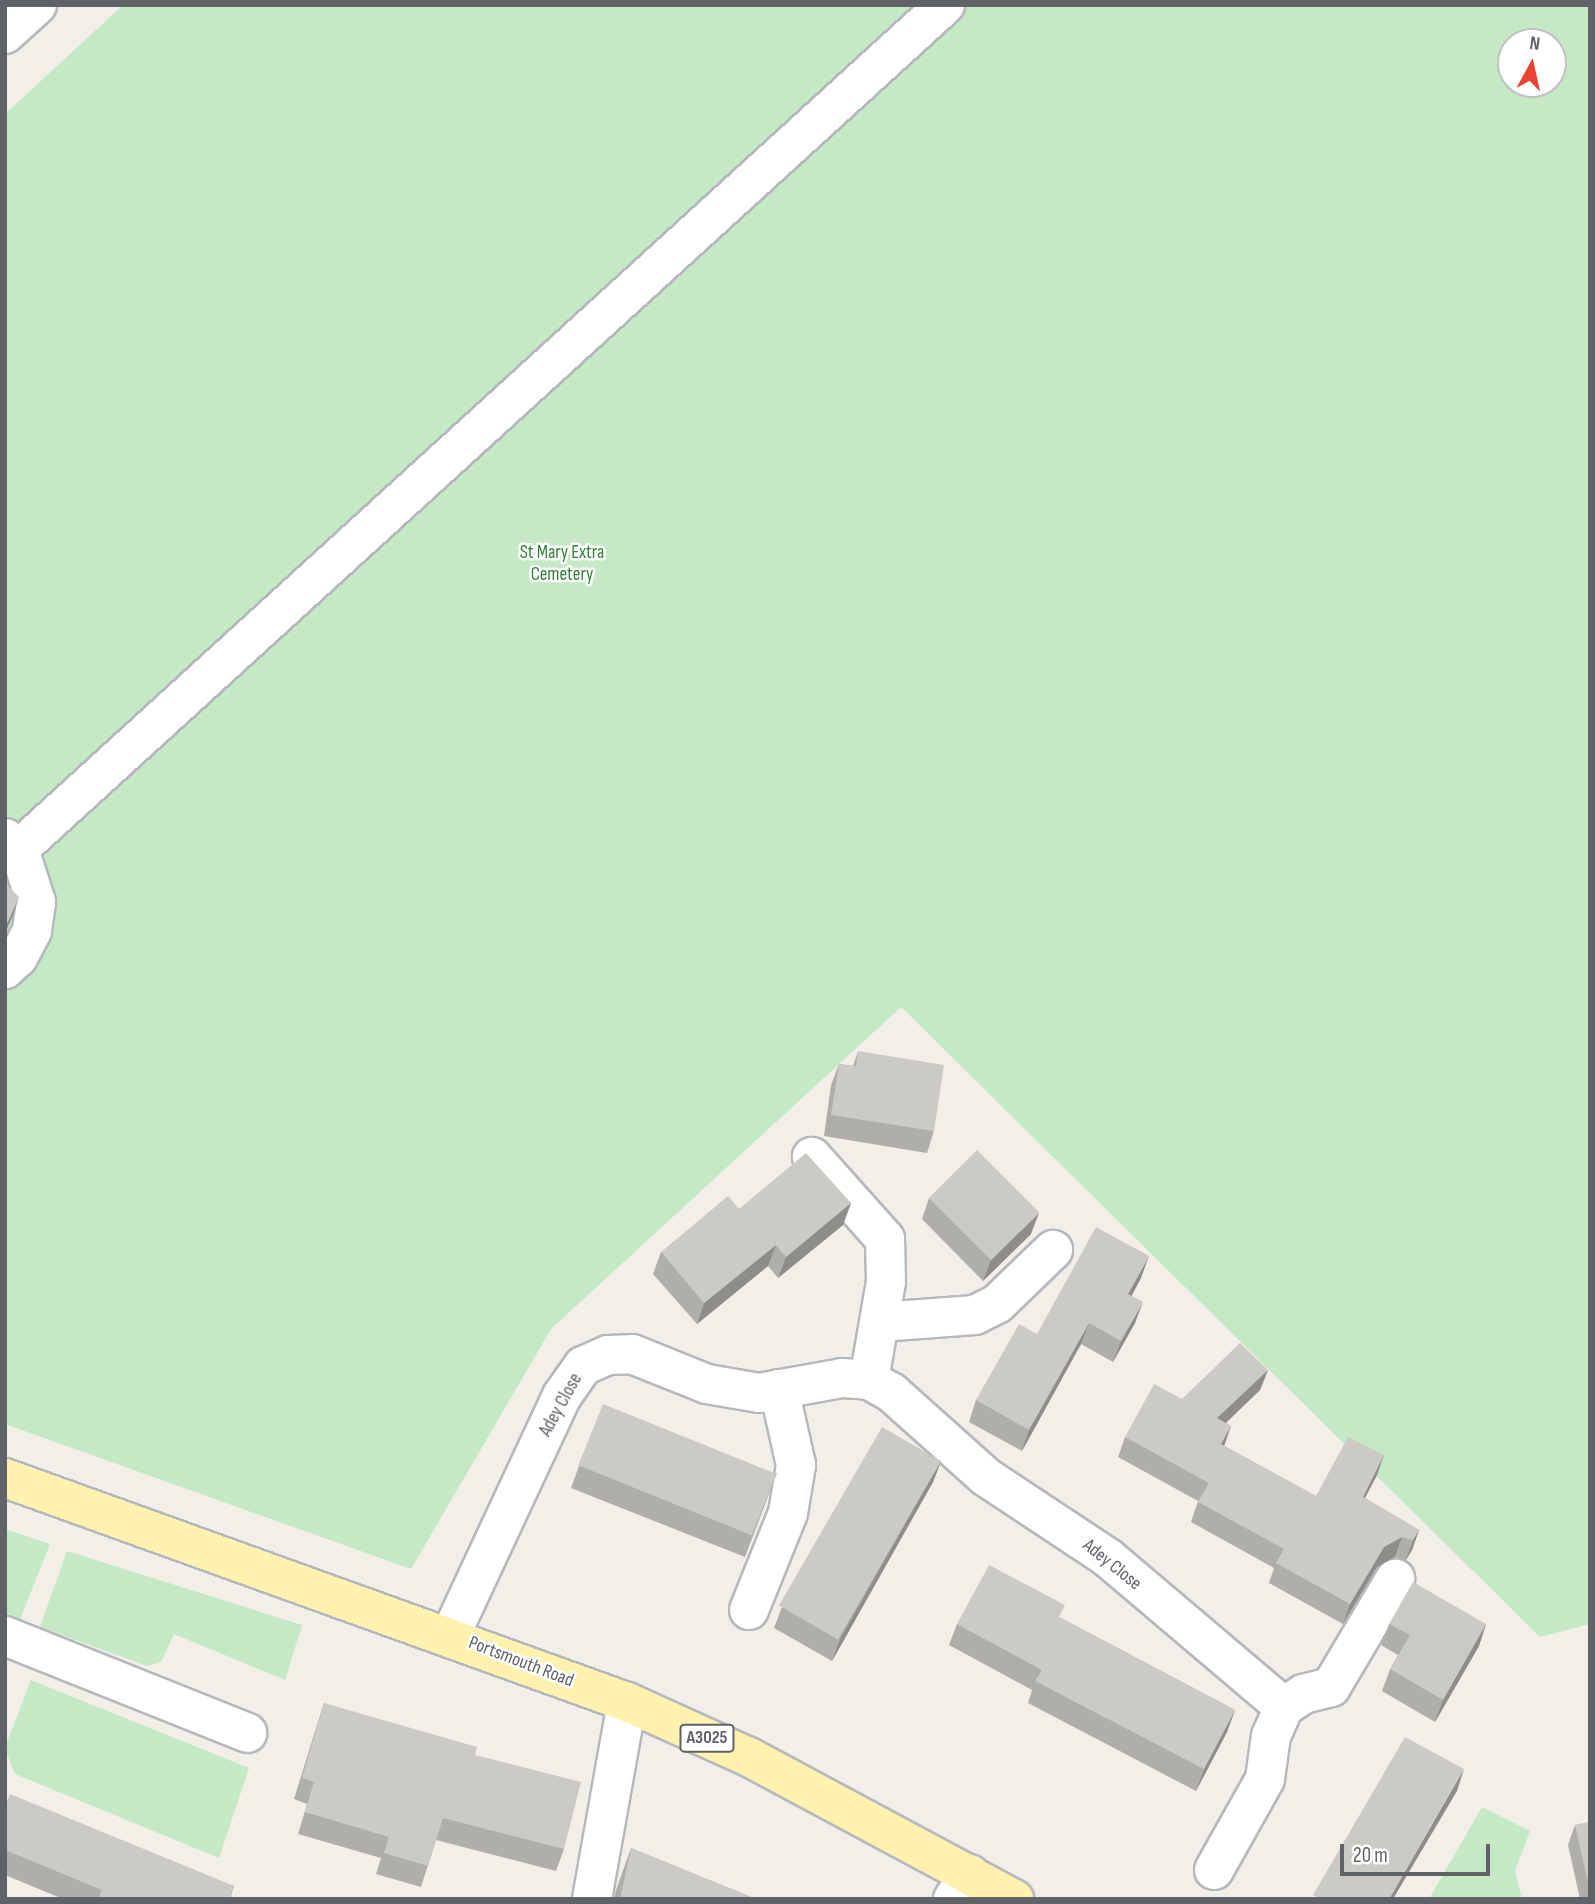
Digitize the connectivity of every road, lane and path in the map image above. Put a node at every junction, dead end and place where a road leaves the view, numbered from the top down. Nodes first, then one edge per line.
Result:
1 (37, 5) edge
2 (945, 5) edge
3 (5, 34) edge
4 (12, 843) edge
5 (5, 969) edge
6 (812, 1157) edge
7 (1053, 1250) dead end
8 (880, 1322) junction
9 (869, 1380) junction
10 (779, 1389) junction
11 (5, 1478) edge
12 (1395, 1579) dead end
13 (749, 1610) dead end
14 (5, 1636) edge
15 (450, 1636) junction
16 (627, 1702) junction
17 (1284, 1707) junction
18 (247, 1733) dead end
19 (1214, 1870) dead end
20 (962, 1886) edge
21 (592, 1899) edge
22 (1014, 1899) edge

1 - 3 street
2 - 4 street
4 - 5 street
6 - 8 street
7 - 8 street
8 - 9 street
9 - 10 street, Adey Close
9 - 17 street, Adey Close
10 - 13 street
10 - 15 street, Adey Close
11 - 15 main road, Portsmouth Road / A3025
12 - 17 street
14 - 18 street
15 - 16 main road, Portsmouth Road / A3025
16 - 20 main road, Portsmouth Road / A3025
16 - 21 street
17 - 19 street
20 - 22 main road, Portsmouth Road / A3025

